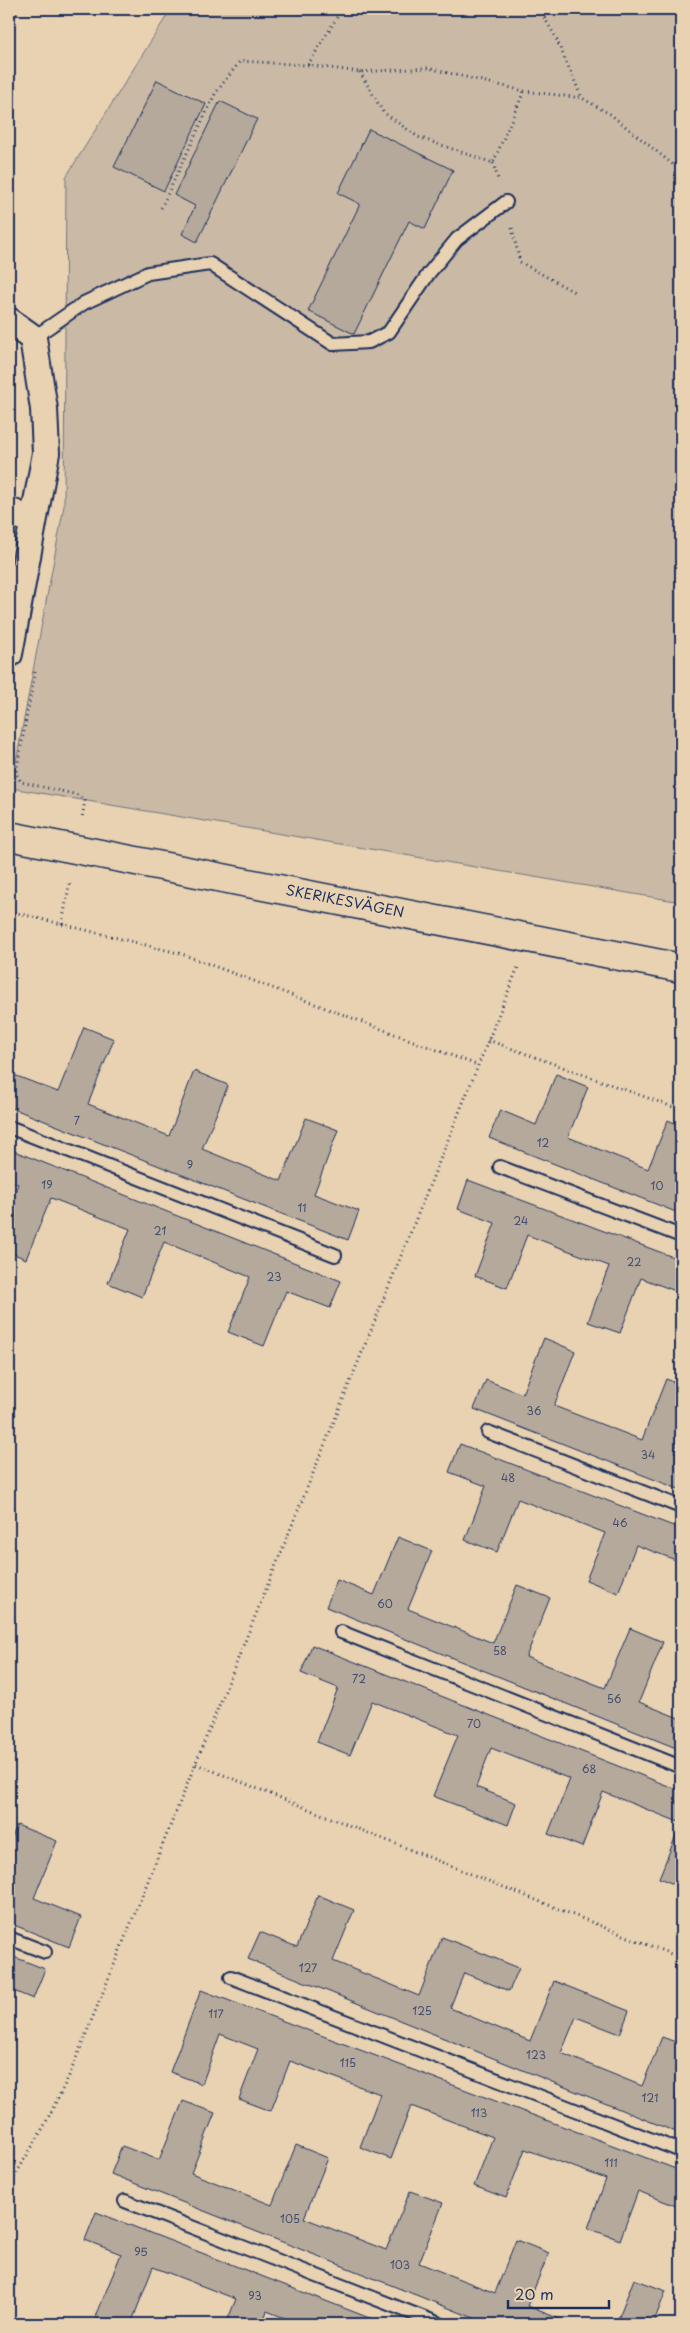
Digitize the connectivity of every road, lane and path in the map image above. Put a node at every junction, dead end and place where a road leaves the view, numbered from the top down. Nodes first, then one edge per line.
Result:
1 (342, 9) edge
2 (539, 9) edge
3 (308, 65) junction
4 (360, 72) junction
5 (524, 91) junction
6 (582, 98) junction
7 (493, 163) junction
8 (681, 172) edge
9 (506, 202) junction
10 (161, 208) dead end
11 (574, 292) dead end
12 (9, 321) edge
13 (32, 338) junction
14 (9, 511) edge
15 (33, 521) junction
16 (9, 654) edge
17 (37, 662) dead end
18 (9, 836) edge
19 (76, 849) junction
20 (9, 912) edge
21 (62, 924) junction
22 (530, 938) junction
23 (681, 968) edge
24 (488, 1040) junction
25 (477, 1065) junction
26 (681, 1110) edge
27 (9, 1127) edge
28 (500, 1167) dead end
29 (681, 1236) edge
30 (335, 1255) dead end
31 (488, 1432) dead end
32 (681, 1507) edge
33 (341, 1632) dead end
34 (196, 1764) junction
35 (681, 1767) edge
36 (9, 1938) edge
37 (45, 1952) dead end
38 (681, 1958) edge
39 (231, 1977) dead end
40 (681, 2151) edge
41 (9, 2186) edge
42 (125, 2201) dead end
43 (440, 2324) edge

1 - 3 path
2 - 6 path
3 - 4 path
3 - 10 path
4 - 5 path
4 - 7 path
5 - 6 path
5 - 7 path
6 - 8 path
7 - 9 path
9 - 11 path
9 - 13 lane
12 - 13 street
13 - 15 street
14 - 15 street
15 - 16 street
17 - 19 path
18 - 19 street, SKERIKESVÄGEN
19 - 21 path
19 - 22 street, SKERIKESVÄGEN
20 - 21 path
21 - 25 path
22 - 23 street, SKERIKESVÄGEN
22 - 24 path
24 - 25 path
24 - 26 path
25 - 34 path
27 - 30 lane
28 - 29 lane
31 - 32 lane
33 - 35 lane
34 - 38 path
34 - 41 path
36 - 37 lane
39 - 40 lane
42 - 43 lane

